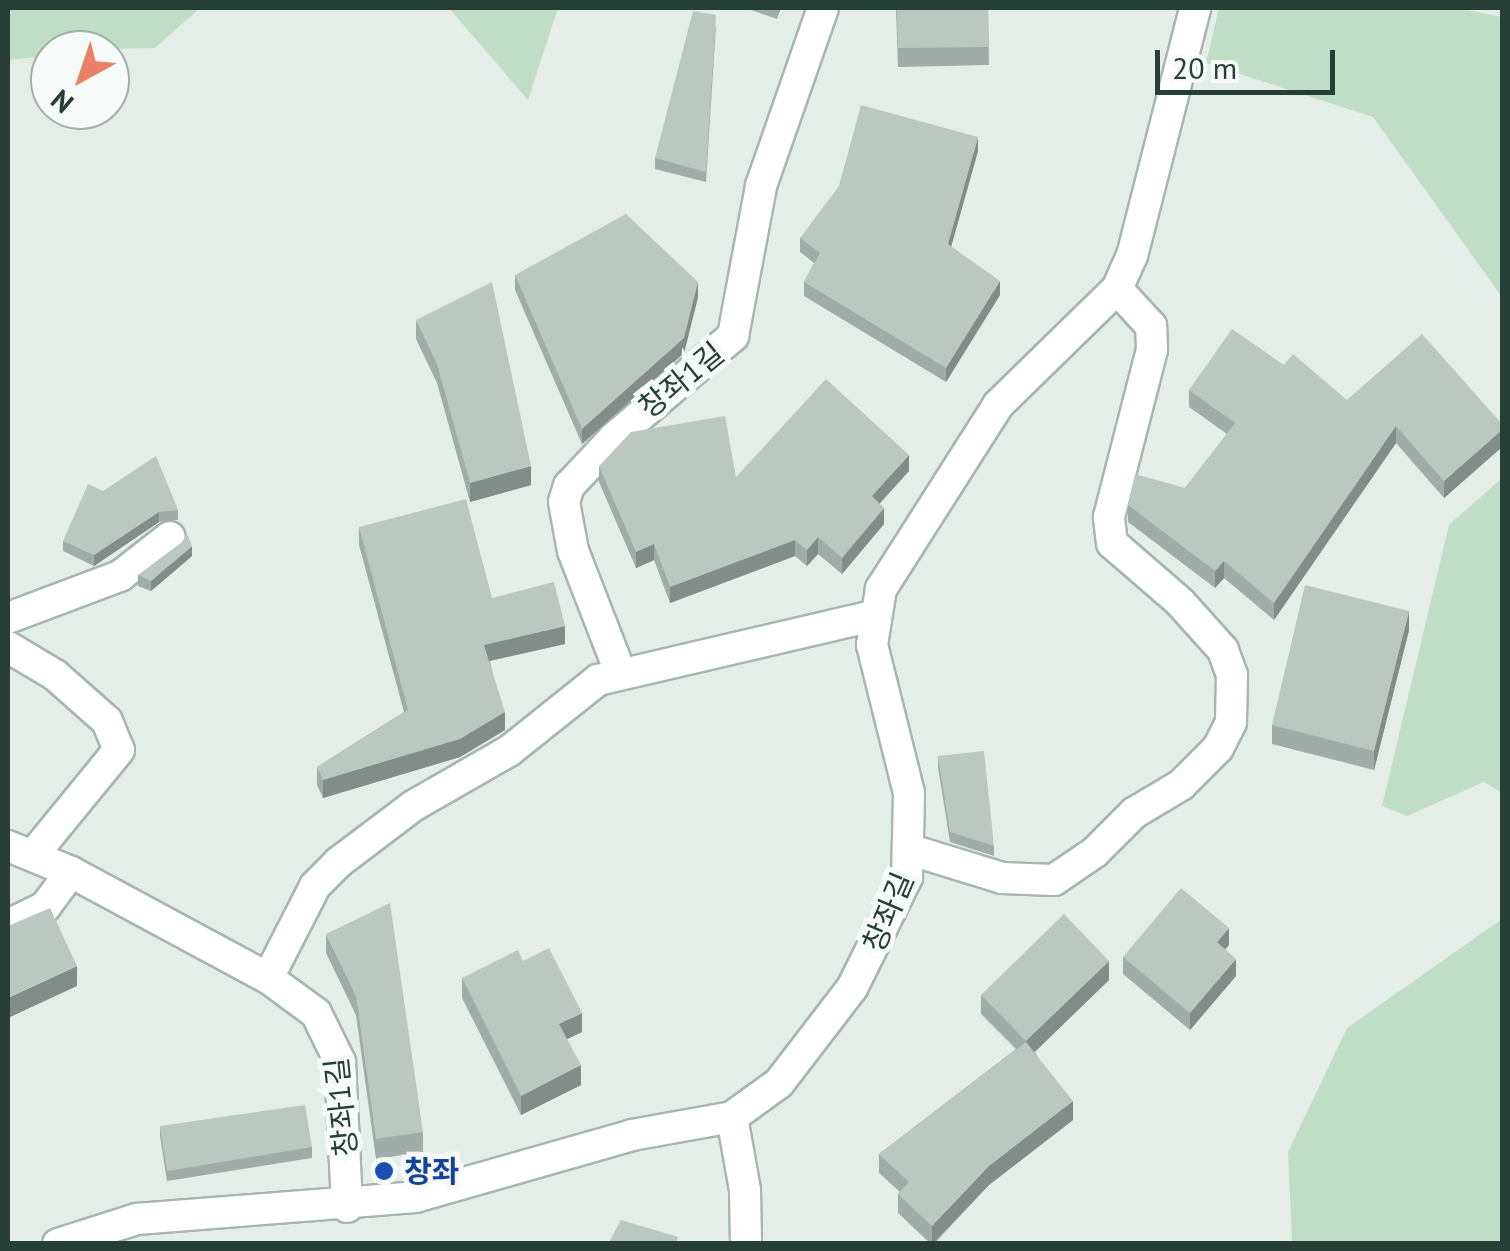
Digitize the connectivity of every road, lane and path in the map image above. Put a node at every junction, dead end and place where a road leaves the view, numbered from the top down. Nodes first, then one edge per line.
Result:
1 (823, 8) edge
2 (1195, 8) edge
3 (1117, 289) junction
4 (170, 537) dead end
5 (873, 616) junction
6 (8, 618) edge
7 (8, 647) edge
8 (620, 672) junction
9 (911, 850) junction
10 (20, 851) edge
11 (72, 872) junction
12 (8, 925) edge
13 (268, 978) junction
14 (732, 1116) junction
15 (347, 1207) junction
16 (198, 1229) edge
17 (58, 1244) edge
18 (746, 1244) edge

1 - 8 street, 창좌1길
2 - 3 street, 창좌길
3 - 5 street, 창좌길
3 - 9 street
4 - 6 street
5 - 8 street
5 - 9 street, 창좌길
7 - 10 street
8 - 13 street
9 - 14 street, 창좌길
10 - 11 street, 창좌1길
11 - 12 street
11 - 13 street, 창좌1길
13 - 15 street, 창좌1길
14 - 15 street, 창좌길
14 - 18 street
15 - 16 street, 창좌길
16 - 17 street, 창좌길

